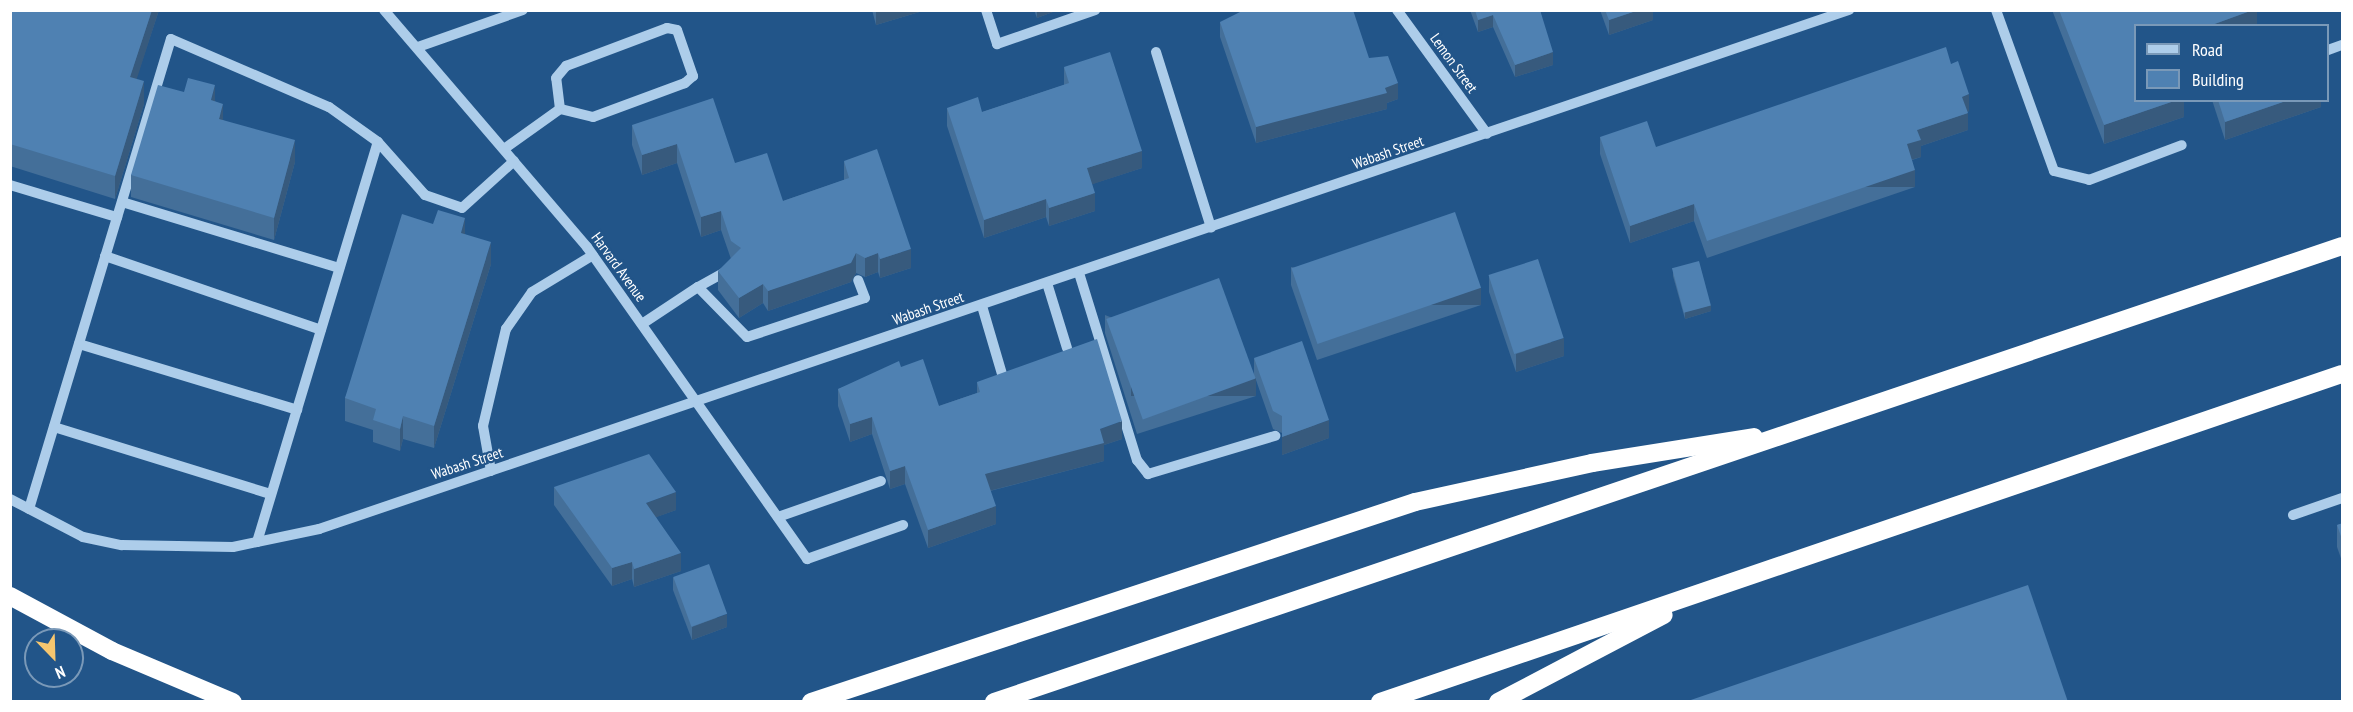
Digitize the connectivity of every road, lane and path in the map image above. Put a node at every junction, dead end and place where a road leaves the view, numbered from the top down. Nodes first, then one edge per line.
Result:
1 (384, 10) edge
2 (523, 10) edge
3 (986, 10) edge
4 (1095, 10) edge
5 (1397, 10) edge
6 (1849, 10) edge
7 (1996, 10) edge
8 (418, 47) junction
9 (1156, 52) dead end
10 (560, 109) junction
11 (1487, 134) junction
12 (378, 142) junction
13 (2182, 145) dead end
14 (504, 149) junction
15 (514, 160) junction
16 (10, 185) edge
17 (122, 202) junction
18 (117, 217) junction
19 (1211, 228) junction
20 (2343, 246) edge
21 (593, 255) junction
22 (105, 256) junction
23 (734, 267) edge
24 (339, 268) junction
25 (1079, 273) junction
26 (858, 280) dead end
27 (1047, 283) junction
28 (698, 287) junction
29 (982, 306) junction
30 (642, 324) junction
31 (321, 330) junction
32 (79, 344) junction
33 (1067, 348) edge
34 (1002, 374) edge
35 (2343, 374) edge
36 (698, 402) junction
37 (297, 410) junction
38 (54, 427) junction
39 (1806, 429) junction
40 (1275, 436) dead end
41 (491, 471) junction
42 (881, 481) dead end
43 (271, 494) junction
44 (2343, 498) edge
45 (10, 499) edge
46 (29, 509) junction
47 (2293, 515) dead end
48 (778, 517) junction
49 (903, 525) dead end
50 (257, 542) junction
51 (1715, 589) junction
52 (10, 596) edge
53 (233, 702) edge
54 (811, 702) edge
55 (994, 702) edge
56 (1380, 702) edge
57 (1498, 702) edge

1 - 8 street, Harvard Avenue
2 - 8 street
3 - 4 street
5 - 11 street, Lemon Street
6 - 11 street, Wabash Street
7 - 13 street
8 - 14 street, Harvard Avenue
9 - 19 street
10 - 10 street
10 - 14 street
11 - 19 street, Wabash Street
12 - 15 street
12 - 17 street
12 - 24 street
14 - 15 street, Harvard Avenue
15 - 21 street, Harvard Avenue
16 - 18 street
17 - 18 street
17 - 24 street
18 - 22 street
19 - 25 street, Wabash Street
20 - 39 highway
21 - 30 street, Harvard Avenue
21 - 41 street
22 - 31 street
22 - 32 street
23 - 28 street
24 - 31 street
25 - 27 street, Wabash Street
25 - 40 street
26 - 28 street
27 - 29 street, Wabash Street
27 - 33 street
28 - 30 street
29 - 34 street
29 - 36 street, Wabash Street
30 - 36 street, Harvard Avenue
31 - 37 street
32 - 37 street
32 - 38 street
35 - 51 highway
36 - 41 street, Wabash Street
36 - 48 street, Harvard Avenue
37 - 43 street
38 - 43 street
38 - 46 street
39 - 54 highway
39 - 55 highway
41 - 50 street, Wabash Street
42 - 48 street
43 - 50 street
44 - 47 street
45 - 46 street, Wabash Street
46 - 50 street, Wabash Street
48 - 49 street, Harvard Avenue
51 - 56 highway
51 - 57 highway
52 - 53 highway

